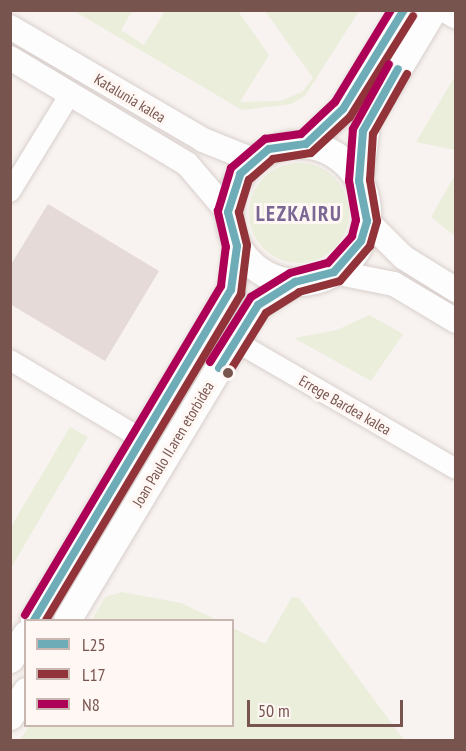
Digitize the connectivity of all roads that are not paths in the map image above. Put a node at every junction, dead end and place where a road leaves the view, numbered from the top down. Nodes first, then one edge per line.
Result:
1 (404, 10) edge
2 (434, 10) edge
3 (441, 10) edge
4 (456, 19) edge
5 (10, 27) edge
6 (10, 58) edge
7 (70, 93) junction
8 (306, 144) junction
9 (253, 160) junction
10 (359, 180) junction
11 (10, 192) edge
12 (228, 212) junction
13 (367, 221) junction
14 (237, 246) junction
15 (334, 272) junction
16 (295, 282) junction
17 (456, 290) edge
18 (456, 321) edge
19 (235, 341) junction
20 (10, 360) edge
21 (142, 440) junction
22 (456, 469) edge
23 (35, 619) edge
24 (69, 619) edge
25 (24, 694) edge
26 (10, 716) edge

1 - 8 main road
2 - 10 main road
3 - 4 street
5 - 9 street, Katalunia kalea
6 - 7 street, Katalunia kalea
7 - 11 street
7 - 12 street, Katalunia kalea
8 - 9 main road
8 - 10 main road
9 - 12 main road
10 - 13 main road
12 - 14 main road
13 - 15 main road
13 - 17 street
14 - 16 main road
14 - 21 main road, Joan Paulo II.aren etorbidea
15 - 16 main road
15 - 18 street
16 - 19 main road, Joan Paulo II.aren etorbidea
19 - 22 street, Errege Bardea kalea
19 - 24 main road, Joan Paulo II.aren etorbidea
20 - 21 street
21 - 23 main road, Joan Paulo II.aren etorbidea
25 - 26 main road

